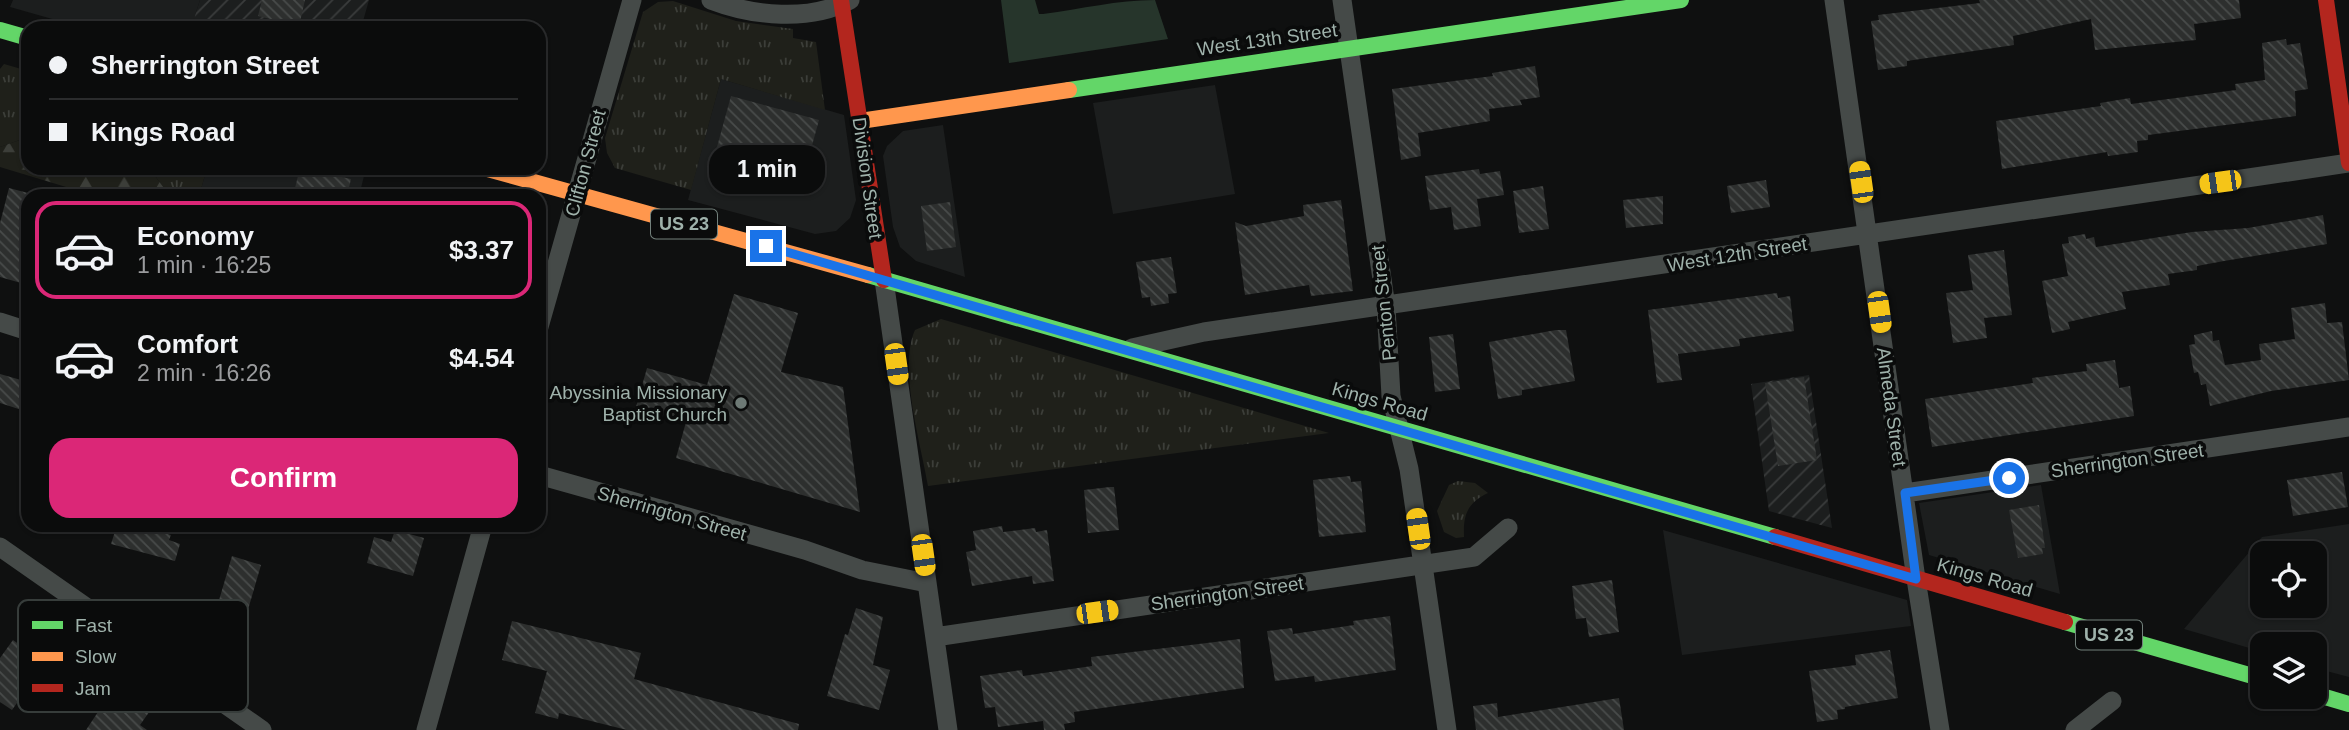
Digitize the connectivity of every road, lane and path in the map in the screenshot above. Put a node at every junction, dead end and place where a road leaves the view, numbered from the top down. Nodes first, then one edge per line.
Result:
1 (632, 0) edge
2 (711, 0) edge
3 (1342, 0) edge
4 (1681, 0) edge
5 (1834, 0) edge
6 (2326, 0) edge
7 (844, 2) edge
8 (0, 30) edge
9 (21, 36) edge
10 (1349, 48) junction
11 (860, 121) junction
12 (2349, 163) edge
13 (509, 175) edge
14 (576, 194) junction
15 (1868, 234) junction
16 (884, 280) junction
17 (546, 302) edge
18 (1386, 306) junction
19 (0, 322) edge
20 (21, 329) edge
21 (1125, 349) junction
22 (2349, 427) edge
23 (1400, 428) junction
24 (546, 477) edge
25 (1905, 493) junction
26 (1507, 528) dead end
27 (481, 532) edge
28 (0, 547) edge
29 (1423, 565) junction
30 (1916, 579) junction
31 (927, 583) junction
32 (76, 600) edge
33 (935, 637) junction
34 (2250, 675) edge
35 (2327, 698) edge
36 (2112, 701) dead end
37 (2349, 704) edge
38 (236, 712) edge
39 (262, 730) edge
40 (426, 730) edge
41 (948, 730) edge
42 (1447, 730) edge
43 (1940, 730) edge
44 (2076, 730) edge

1 - 14 street, Clifton Street
2 - 7 street
3 - 10 street, Penton Street
4 - 10 main road, West 13th Street
5 - 15 street, Almeda Street
6 - 12 main road
7 - 11 main road, Division Street
8 - 9 main road
10 - 11 main road, West 13th Street
10 - 18 street, Penton Street
11 - 16 main road, Division Street
12 - 15 street, West 12th Street
13 - 14 main road, Kings Road / US 23
14 - 16 main road, Kings Road / US 23
14 - 17 street, Clifton Street
15 - 18 street, West 12th Street
15 - 25 street, Almeda Street
16 - 21 main road, Kings Road / US 23
16 - 31 street, Division Street
18 - 21 street, West 12th Street
18 - 23 street, Penton Street
19 - 20 street
21 - 23 main road, Kings Road / US 23
22 - 25 street, Sherrington Street
23 - 29 street, Penton Street
23 - 30 main road, Kings Road / US 23
24 - 31 street, Sherrington Street
25 - 30 street, Almeda Street
26 - 29 street, Sherrington Street
27 - 40 street
28 - 32 street
29 - 33 street, Sherrington Street
29 - 42 street, Penton Street
30 - 34 main road, Kings Road / US 23
30 - 43 street, Almeda Street
31 - 33 street, Division Street
33 - 41 street, Division Street
35 - 37 main road
36 - 44 street
38 - 39 street

